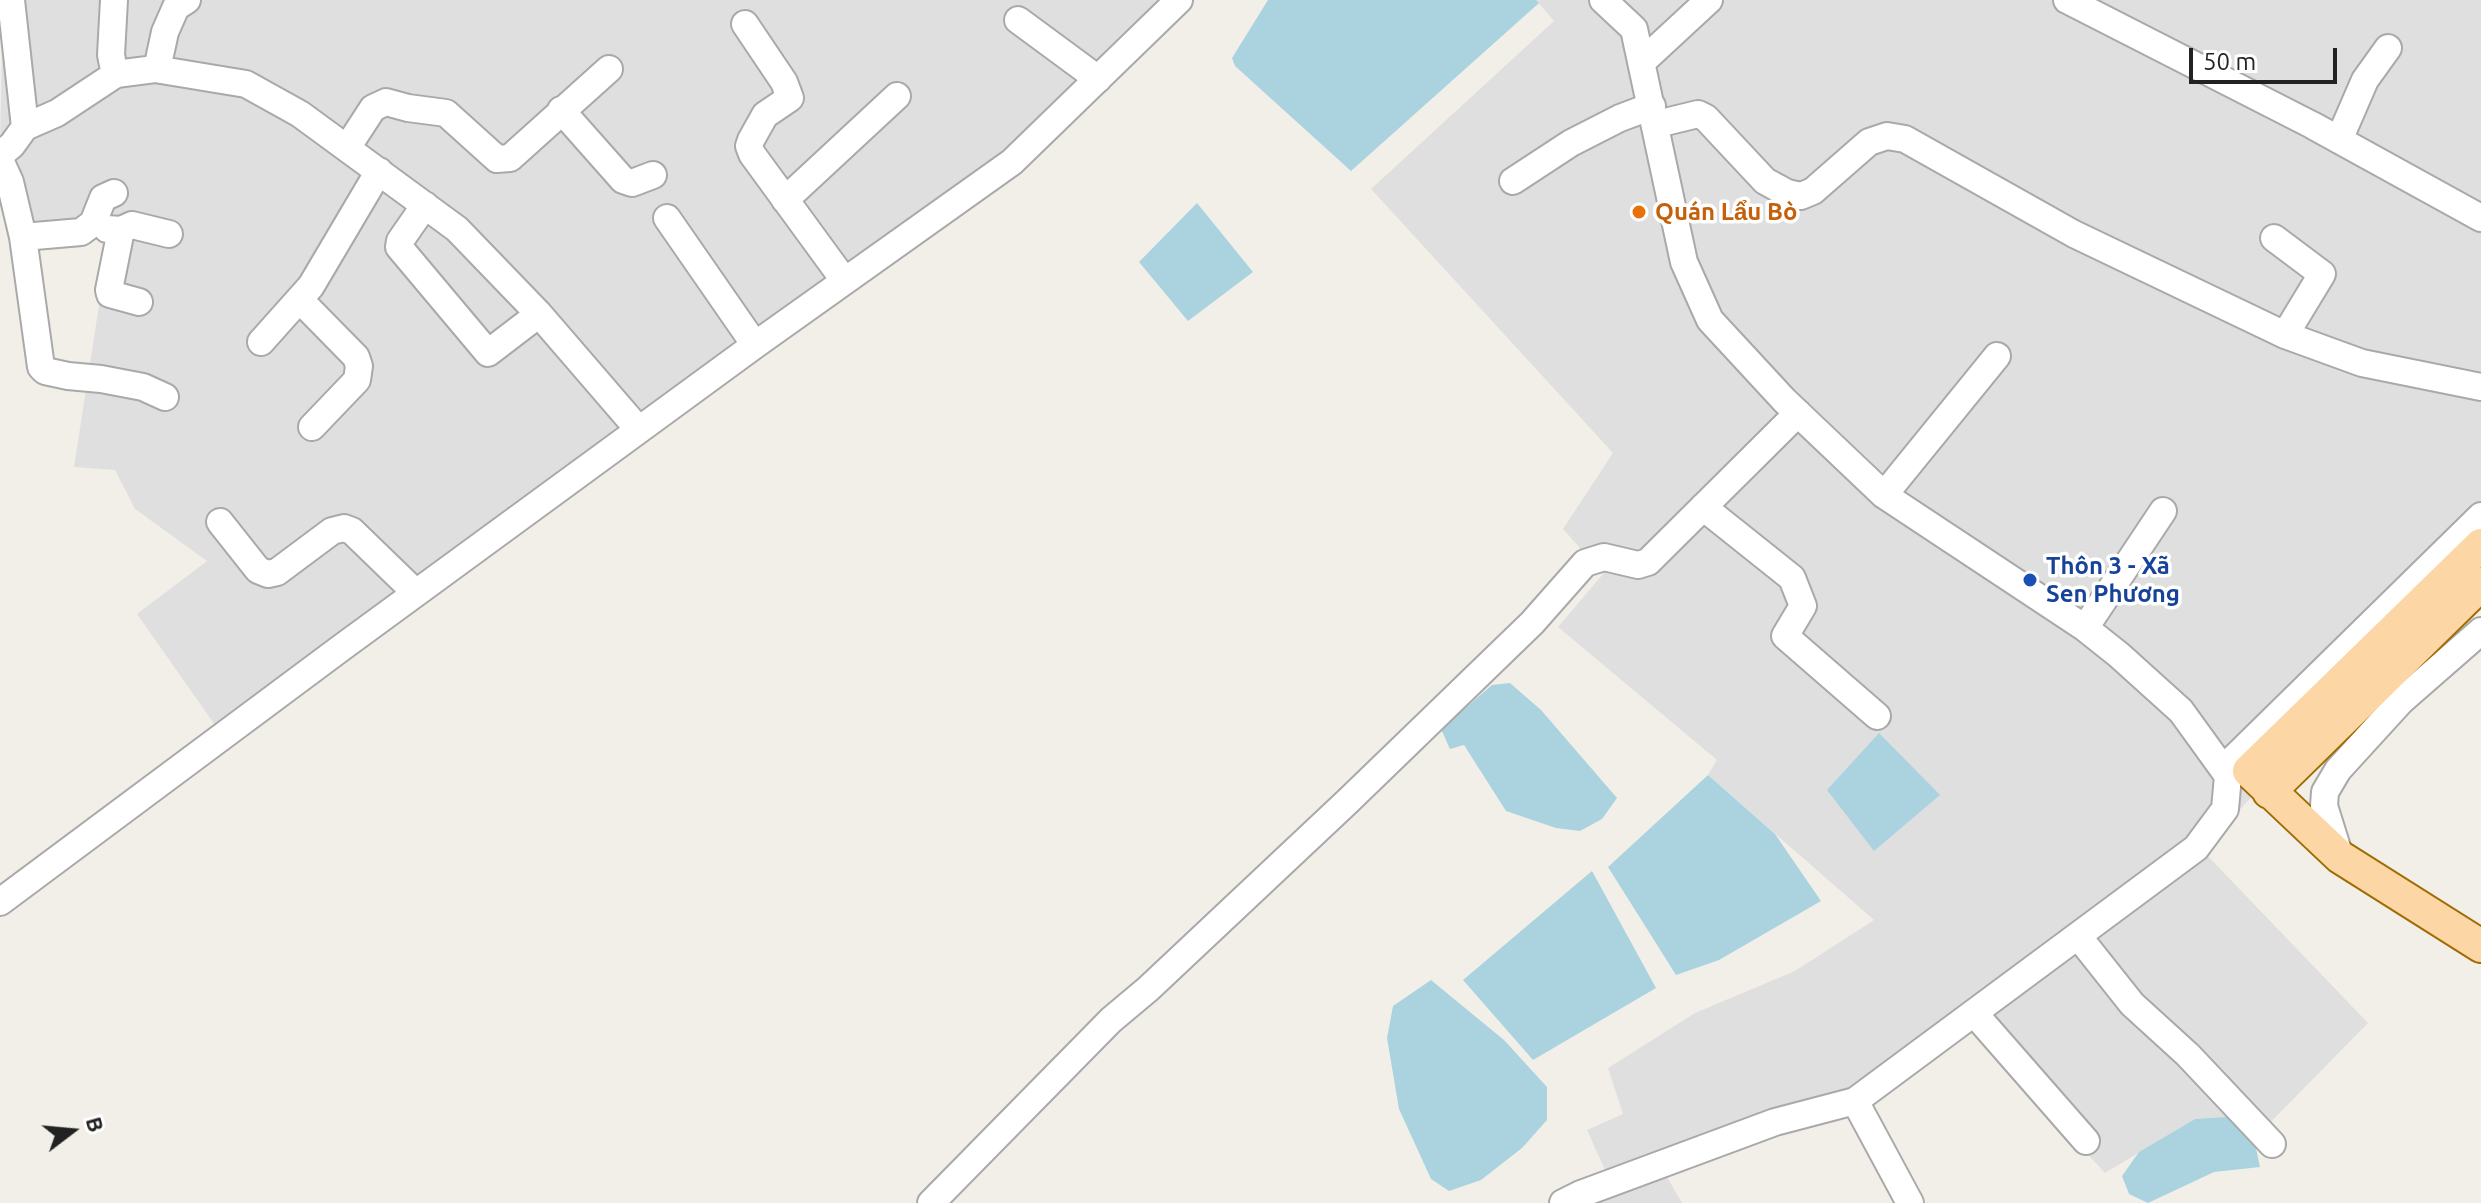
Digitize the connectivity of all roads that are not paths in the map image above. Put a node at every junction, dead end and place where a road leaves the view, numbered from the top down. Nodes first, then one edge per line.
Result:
1 (11, 0) edge
2 (114, 0) edge
3 (187, 0) edge
4 (1179, 0) edge
5 (1603, 0) edge
6 (1709, 0) edge
7 (2080, 2) edge
8 (1018, 20) dead end
9 (745, 24) dead end
10 (2388, 48) dead end
11 (1642, 62) junction
12 (157, 69) junction
13 (609, 69) dead end
14 (115, 75) junction
15 (1098, 79) junction
16 (897, 96) dead end
17 (561, 110) junction
18 (1654, 115) junction
19 (25, 127) junction
20 (2339, 140) junction
21 (347, 148) junction
22 (0, 158) edge
23 (379, 171) junction
24 (653, 175) dead end
25 (1513, 181) dead end
26 (114, 193) dead end
27 (785, 200) junction
28 (425, 205) junction
29 (667, 218) dead end
30 (2481, 218) edge
31 (87, 229) junction
32 (121, 230) junction
33 (169, 234) dead end
34 (23, 237) junction
35 (2274, 238) dead end
36 (844, 280) junction
37 (300, 300) junction
38 (139, 302) dead end
39 (539, 314) junction
40 (2285, 335) junction
41 (261, 342) dead end
42 (755, 345) junction
43 (1997, 356) dead end
44 (2481, 387) edge
45 (165, 397) dead end
46 (1798, 413) junction
47 (312, 427) dead end
48 (639, 430) junction
49 (1884, 495) junction
50 (1703, 507) junction
51 (2163, 511) dead end
52 (2481, 516) edge
53 (220, 522) dead end
54 (2481, 545) edge
55 (2481, 584) edge
56 (416, 593) junction
57 (2085, 628) junction
58 (2481, 631) edge
59 (1877, 716) dead end
60 (2242, 777) junction
61 (2340, 857) junction
62 (0, 902) edge
63 (2078, 936) junction
64 (2481, 946) edge
65 (1974, 1013) junction
66 (1855, 1101) junction
67 (2086, 1141) dead end
68 (2272, 1144) dead end
69 (931, 1203) edge
70 (1563, 1203) edge
71 (1910, 1203) edge

1 - 19 street
2 - 14 street
3 - 12 street
4 - 15 street
5 - 11 street
6 - 11 street
7 - 20 street
8 - 15 street
9 - 27 street
10 - 20 street
11 - 18 street
12 - 14 street
12 - 21 street
13 - 17 street
14 - 19 street
15 - 36 street
16 - 27 street
17 - 21 street
17 - 24 street
18 - 25 street
18 - 40 street
18 - 46 street
19 - 22 street
20 - 30 street
21 - 23 street
22 - 34 street
23 - 28 street
23 - 37 street
26 - 31 street
27 - 36 street
28 - 39 street
28 - 39 street
29 - 42 street
31 - 32 street
31 - 34 street
32 - 33 street
32 - 38 street
34 - 45 street
35 - 40 street
36 - 42 street
37 - 41 street
37 - 47 street
39 - 48 street
40 - 44 street
42 - 48 street
43 - 49 street
46 - 49 street
46 - 50 street
48 - 56 street
49 - 57 street
50 - 59 street
50 - 69 street
51 - 57 street
52 - 60 street
53 - 56 street
54 - 60 main road
55 - 60 main road
56 - 62 street
57 - 60 street
58 - 61 street
60 - 61 main road
60 - 63 street
61 - 64 main road
63 - 65 street
63 - 68 street
65 - 66 street
65 - 67 street
66 - 70 street
66 - 71 street

